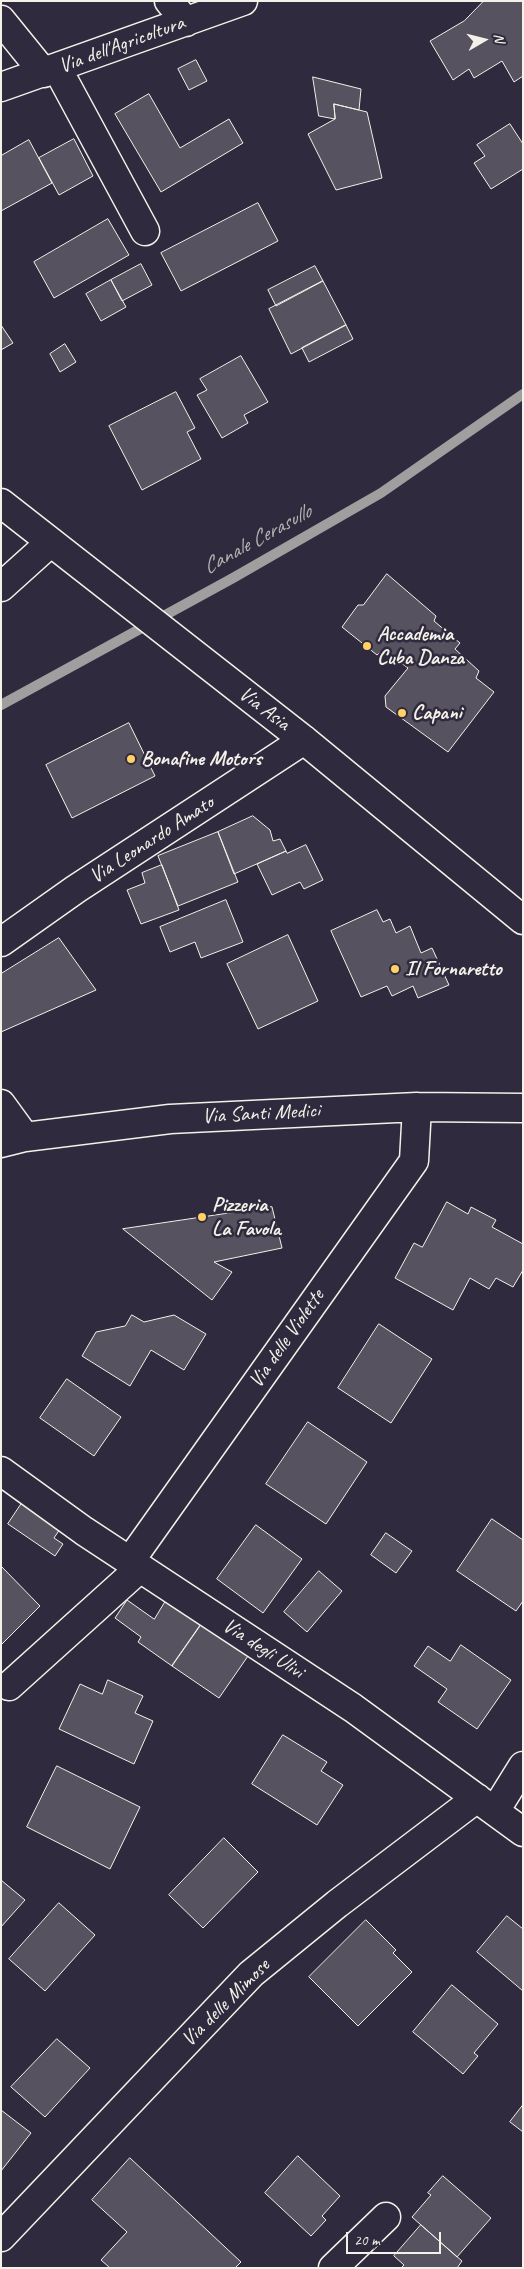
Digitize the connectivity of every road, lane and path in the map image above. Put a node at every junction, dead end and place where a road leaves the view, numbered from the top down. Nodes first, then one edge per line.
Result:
1 (243, 1) edge
2 (178, 12) edge
3 (1, 20) edge
4 (51, 70) junction
5 (1, 87) edge
6 (145, 231) dead end
7 (1, 502) edge
8 (51, 542) junction
9 (1, 587) edge
10 (304, 740) junction
11 (523, 920) edge
12 (1, 942) edge
13 (1, 1104) edge
14 (417, 1107) junction
15 (523, 1108) edge
16 (13, 1140) edge
17 (1, 1471) edge
18 (134, 1565) junction
19 (9, 1686) dead end
20 (523, 1766) edge
21 (486, 1805) junction
22 (523, 1832) edge
23 (386, 2218) dead end
24 (1, 2237) edge
25 (333, 2268) edge

1 - 2 street, Via dell'Agricoltura
2 - 4 street, Via dell'Agricoltura
3 - 4 street
4 - 5 street, Via dell'Agricoltura
4 - 6 street
7 - 8 street, Via Asia
8 - 9 street
8 - 10 street, Via Asia
10 - 11 street, Via Asia
10 - 12 street, Via Leonardo Amato
13 - 16 street
14 - 15 street, Via Santi Medici
14 - 16 street, Via Santi Medici
14 - 18 street, Via delle Violette
17 - 18 street, Via degli Ulivi
18 - 19 street, Via delle Violette
18 - 21 street, Via degli Ulivi
20 - 21 street
21 - 22 street, Via degli Ulivi
21 - 24 street, Via delle Mimose
23 - 25 street

